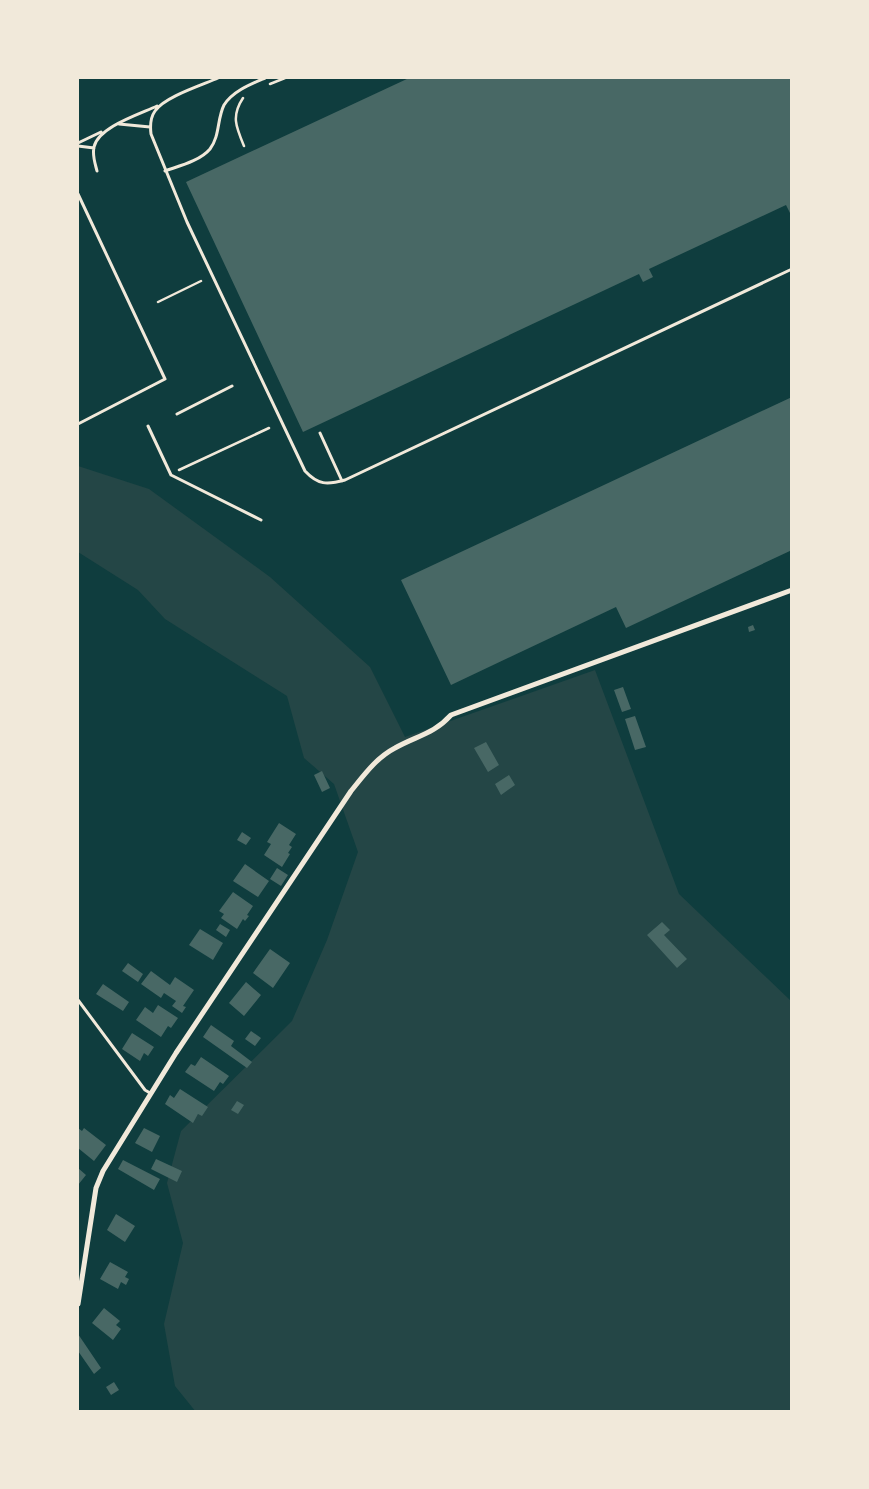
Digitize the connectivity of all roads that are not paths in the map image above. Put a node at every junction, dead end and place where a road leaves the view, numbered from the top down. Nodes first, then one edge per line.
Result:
1 (218, 78) edge
2 (265, 78) edge
3 (165, 102) junction
4 (119, 124) junction
5 (150, 127) junction
6 (104, 131) junction
7 (78, 144) edge
8 (94, 148) junction
9 (96, 171) dead end
10 (165, 171) junction
11 (78, 194) edge
12 (792, 269) edge
13 (232, 386) dead end
14 (177, 414) dead end
15 (78, 424) edge
16 (148, 426) dead end
17 (320, 433) dead end
18 (342, 481) junction
19 (262, 520) dead end
20 (792, 590) edge
21 (78, 1000) edge
22 (150, 1093) junction
23 (78, 1304) edge

1 - 3 lane
2 - 10 lane
3 - 4 lane
3 - 5 lane
4 - 5 lane
4 - 6 lane
5 - 10 lane
6 - 7 lane
6 - 8 lane
7 - 8 lane
8 - 9 lane
10 - 18 lane
11 - 15 lane
12 - 18 lane
13 - 14 lane
16 - 19 lane
17 - 18 lane
20 - 22 street
21 - 22 lane
22 - 23 street

